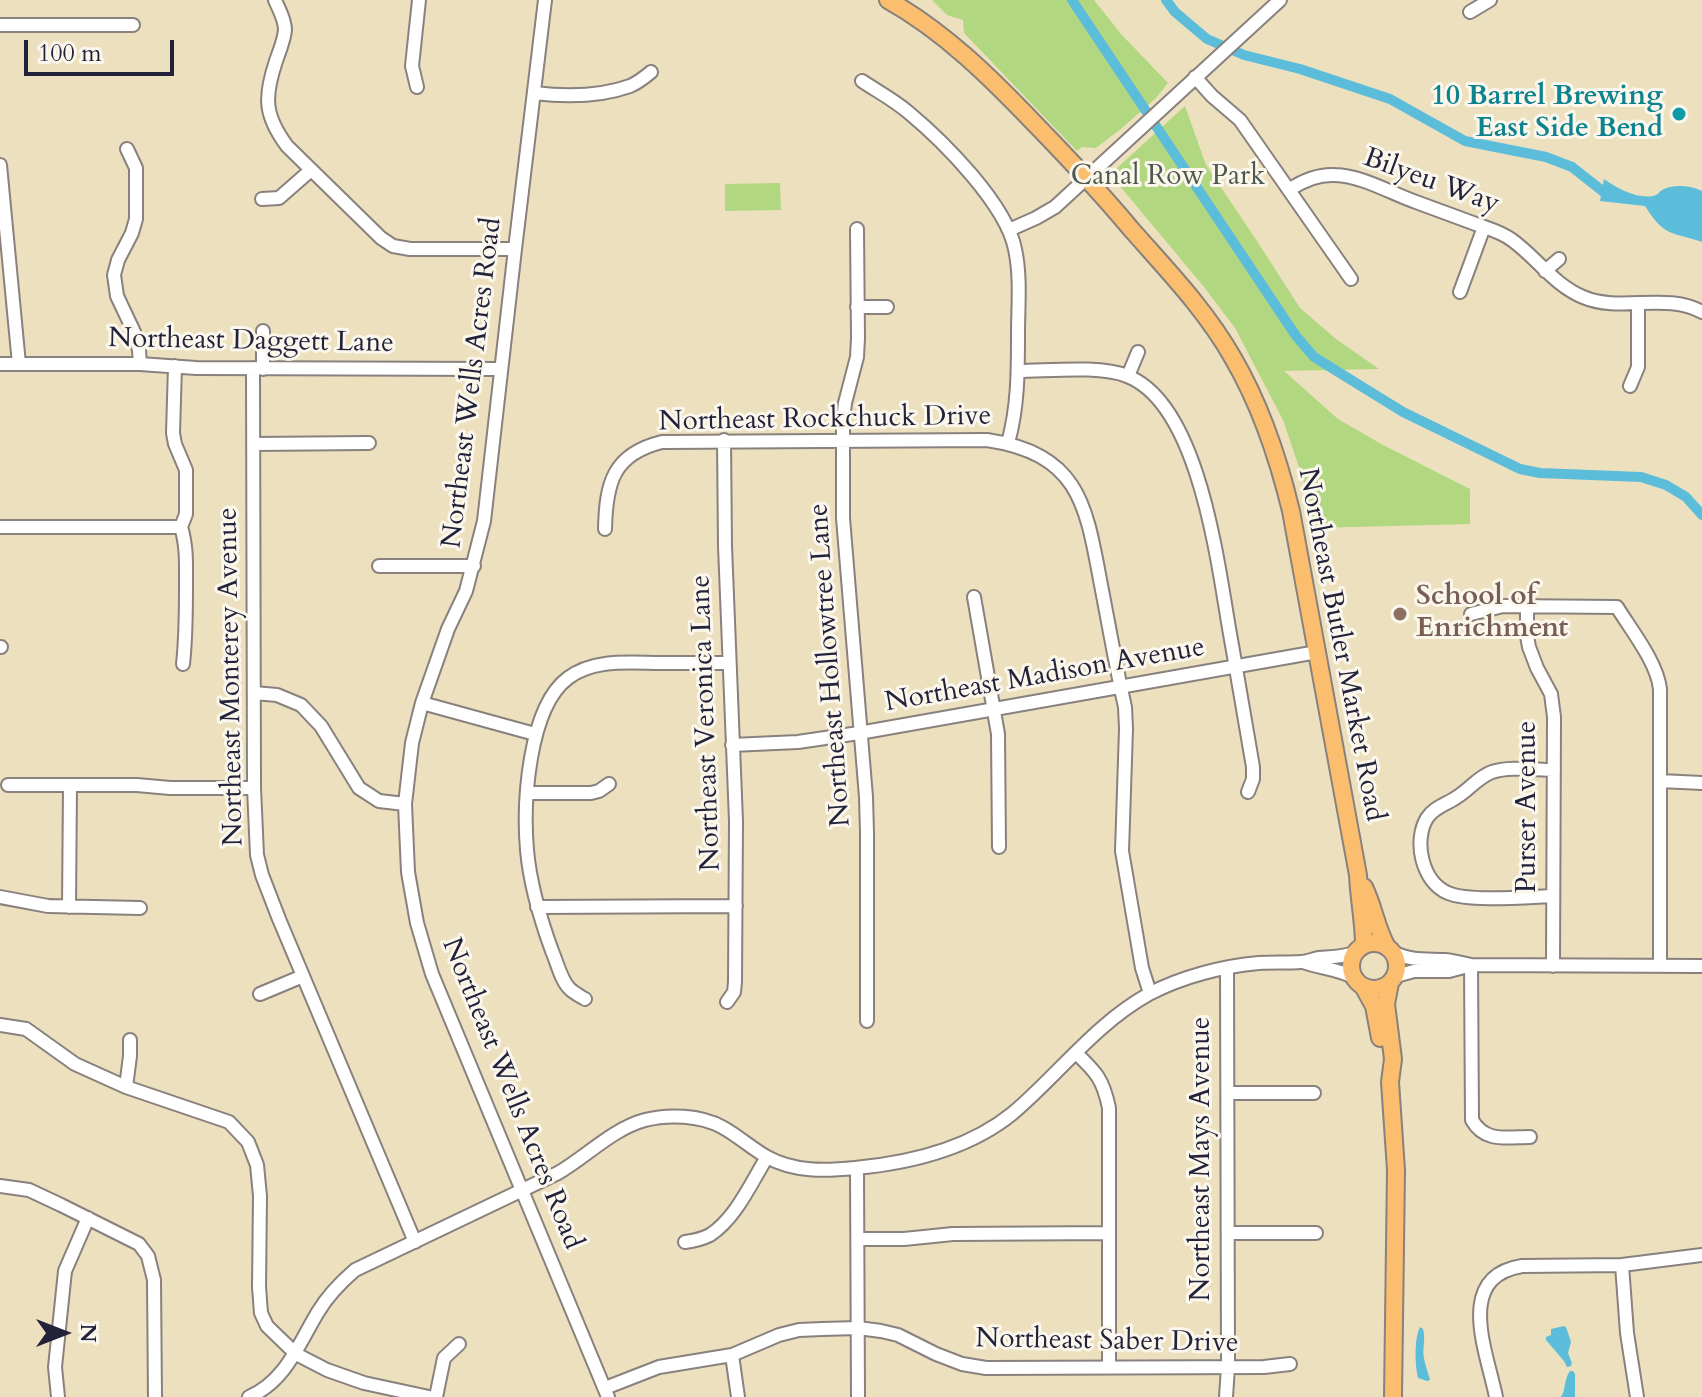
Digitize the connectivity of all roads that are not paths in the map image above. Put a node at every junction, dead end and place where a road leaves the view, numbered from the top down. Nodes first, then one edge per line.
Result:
1 (275, 0) edge
2 (419, 0) edge
3 (545, 0) edge
4 (888, 0) edge
5 (1280, 0) edge
6 (1490, 0) edge
7 (1470, 12) dead end
8 (0, 25) edge
9 (133, 25) dead end
10 (651, 72) dead end
11 (1195, 77) junction
12 (862, 81) dead end
13 (417, 87) dead end
14 (534, 93) junction
15 (127, 149) dead end
16 (0, 165) edge
17 (311, 170) junction
18 (1087, 178) junction
19 (1290, 189) junction
20 (262, 199) dead end
21 (1484, 227) junction
22 (857, 229) dead end
23 (1009, 230) junction
24 (515, 249) junction
25 (1559, 259) dead end
26 (1545, 271) junction
27 (1351, 279) dead end
28 (1460, 292) dead end
29 (1638, 304) junction
30 (857, 307) junction
31 (887, 307) dead end
32 (1702, 312) edge
33 (263, 331) dead end
34 (1138, 352) dead end
35 (0, 364) edge
36 (19, 364) junction
37 (140, 364) junction
38 (175, 366) junction
39 (258, 368) junction
40 (501, 369) junction
41 (1018, 371) junction
42 (1128, 376) junction
43 (1630, 386) dead end
44 (724, 440) junction
45 (842, 440) junction
46 (369, 443) dead end
47 (1008, 443) junction
48 (253, 444) junction
49 (0, 527) edge
50 (181, 527) junction
51 (605, 529) dead end
52 (379, 566) dead end
53 (474, 566) junction
54 (974, 597) dead end
55 (1527, 606) junction
56 (1471, 614) dead end
57 (1317, 652) junction
58 (729, 663) junction
59 (183, 664) dead end
60 (1235, 666) junction
61 (1120, 687) junction
62 (254, 693) junction
63 (422, 703) junction
64 (994, 708) junction
65 (859, 733) junction
66 (535, 734) junction
67 (732, 745) junction
68 (1554, 770) junction
69 (1660, 781) junction
70 (1702, 783) edge
71 (609, 784) dead end
72 (8, 785) dead end
73 (70, 786) junction
74 (254, 788) junction
75 (1248, 792) dead end
76 (527, 793) junction
77 (405, 804) junction
78 (999, 847) dead end
79 (1358, 875) junction
80 (1553, 896) junction
81 (0, 897) edge
82 (736, 906) junction
83 (69, 907) junction
84 (537, 907) junction
85 (140, 908) dead end
86 (1359, 949) junction
87 (1390, 950) junction
88 (1303, 962) junction
89 (1471, 965) junction
90 (1553, 966) junction
91 (1660, 966) junction
92 (1702, 966) edge
93 (1227, 969) junction
94 (303, 976) junction
95 (1393, 980) junction
96 (1359, 983) junction
97 (1150, 993) junction
98 (260, 994) dead end
99 (585, 999) dead end
100 (727, 1002) dead end
101 (867, 1021) dead end
102 (0, 1025) edge
103 (130, 1040) dead end
104 (1076, 1053) junction
105 (1390, 1082) junction
106 (126, 1087) junction
107 (1228, 1093) junction
108 (1314, 1093) dead end
109 (1530, 1137) dead end
110 (767, 1157) junction
111 (857, 1168) junction
112 (0, 1186) edge
113 (523, 1191) junction
114 (88, 1218) junction
115 (1108, 1233) junction
116 (1228, 1233) junction
117 (1316, 1233) dead end
118 (858, 1239) junction
119 (415, 1242) junction
120 (685, 1242) dead end
121 (1702, 1255) edge
122 (1622, 1265) junction
123 (858, 1328) junction
124 (459, 1344) dead end
125 (296, 1354) junction
126 (732, 1355) junction
127 (1290, 1364) dead end
128 (1109, 1367) junction
129 (1228, 1367) junction
130 (606, 1392) edge
131 (58, 1397) edge
132 (155, 1397) edge
133 (249, 1397) edge
134 (429, 1397) edge
135 (436, 1397) edge
136 (738, 1397) edge
137 (858, 1397) edge
138 (1226, 1397) edge
139 (1393, 1397) edge
140 (1496, 1397) edge
141 (1637, 1397) edge

1 - 17 street
2 - 13 street
3 - 14 street, Northeast Wells Acres Road
4 - 18 main road, Northeast Butler Market Road
5 - 11 street
6 - 7 street
8 - 9 street
10 - 14 street
11 - 18 street
11 - 19 street
12 - 23 street
14 - 24 street, Northeast Wells Acres Road
15 - 37 street
16 - 36 street
17 - 20 street
17 - 24 street
18 - 23 street
18 - 57 main road, Northeast Butler Market Road
19 - 21 street, Bilyeu Way
19 - 27 street
21 - 26 street, Bilyeu Way
21 - 28 street
22 - 30 street, Northeast Hollowtree Lane
23 - 41 street
24 - 40 street, Northeast Wells Acres Road
25 - 26 street
26 - 29 street, Bilyeu Way
29 - 32 street, Bilyeu Way
29 - 43 street
30 - 31 street
30 - 45 street, Northeast Hollowtree Lane
33 - 39 street, Northeast Monterey Avenue
34 - 42 street
35 - 36 street, Northeast Daggett Lane
36 - 37 street, Northeast Daggett Lane
37 - 38 street, Northeast Daggett Lane
38 - 39 street, Northeast Daggett Lane
38 - 50 street
39 - 40 street, Northeast Daggett Lane
39 - 48 street, Northeast Monterey Avenue
40 - 53 street, Northeast Wells Acres Road
41 - 42 street
41 - 47 street
42 - 60 street
44 - 45 street, Northeast Rockchuck Drive
44 - 51 street, Northeast Rockchuck Drive
44 - 58 street, Northeast Veronica Lane
45 - 47 street, Northeast Rockchuck Drive
45 - 65 street, Northeast Hollowtree Lane
46 - 48 street
47 - 61 street, Northeast Rockchuck Drive
48 - 62 street, Northeast Monterey Avenue
49 - 50 street
50 - 59 street
52 - 53 street
53 - 63 street, Northeast Wells Acres Road
54 - 64 street
55 - 56 street
55 - 68 street, Purser Avenue
55 - 69 street
57 - 60 street, Northeast Madison Avenue
57 - 79 main road, Northeast Butler Market Road
58 - 66 street
58 - 67 street, Northeast Veronica Lane
60 - 61 street, Northeast Madison Avenue
60 - 75 street
61 - 64 street, Northeast Madison Avenue
61 - 97 street, Northeast Rockchuck Drive
62 - 74 street, Northeast Monterey Avenue
62 - 77 street
63 - 66 street
63 - 77 street, Northeast Wells Acres Road
64 - 65 street, Northeast Madison Avenue
64 - 78 street
65 - 67 street, Northeast Madison Avenue
65 - 101 street, Northeast Hollowtree Lane
66 - 76 street
67 - 82 street, Northeast Veronica Lane
68 - 80 street, Purser Avenue
68 - 80 street
69 - 70 street
69 - 91 street
71 - 76 street
72 - 73 street
73 - 74 street
73 - 83 street
74 - 94 street, Northeast Monterey Avenue
76 - 84 street
77 - 113 street, Northeast Wells Acres Road
79 - 86 main road, Northeast Butler Market Road
79 - 87 main road, Northeast Butler Market Road
80 - 90 street, Purser Avenue
81 - 83 street
82 - 84 street
82 - 100 street, Northeast Veronica Lane
83 - 85 street
84 - 99 street
86 - 87 main road
86 - 88 street
86 - 96 main road
87 - 89 street
87 - 95 main road
88 - 93 street
88 - 96 street
89 - 90 street
89 - 95 street
89 - 109 street
90 - 91 street
91 - 92 street
93 - 97 street
93 - 107 street, Northeast Mays Avenue
94 - 98 street
94 - 119 street, Northeast Monterey Avenue
95 - 96 main road
95 - 105 main road
96 - 105 main road
97 - 104 street
102 - 106 street
103 - 106 street
104 - 111 street
104 - 115 street
105 - 139 main road
106 - 125 street
107 - 108 street
107 - 116 street, Northeast Mays Avenue
110 - 111 street
110 - 113 street
110 - 120 street
111 - 118 street
112 - 114 street
113 - 119 street
113 - 130 street, Northeast Wells Acres Road
114 - 131 street
114 - 132 street
115 - 118 street
115 - 128 street
116 - 117 street
116 - 129 street, Northeast Mays Avenue
118 - 123 street
119 - 125 street
121 - 122 street
122 - 140 street
122 - 141 street
123 - 126 street, Northeast Saber Drive
123 - 128 street, Northeast Saber Drive
123 - 137 street
124 - 135 street
125 - 133 street
125 - 134 street
126 - 130 street, Northeast Saber Drive
126 - 136 street
127 - 129 street, Northeast Saber Drive
128 - 129 street, Northeast Saber Drive
129 - 138 street, Northeast Mays Avenue

